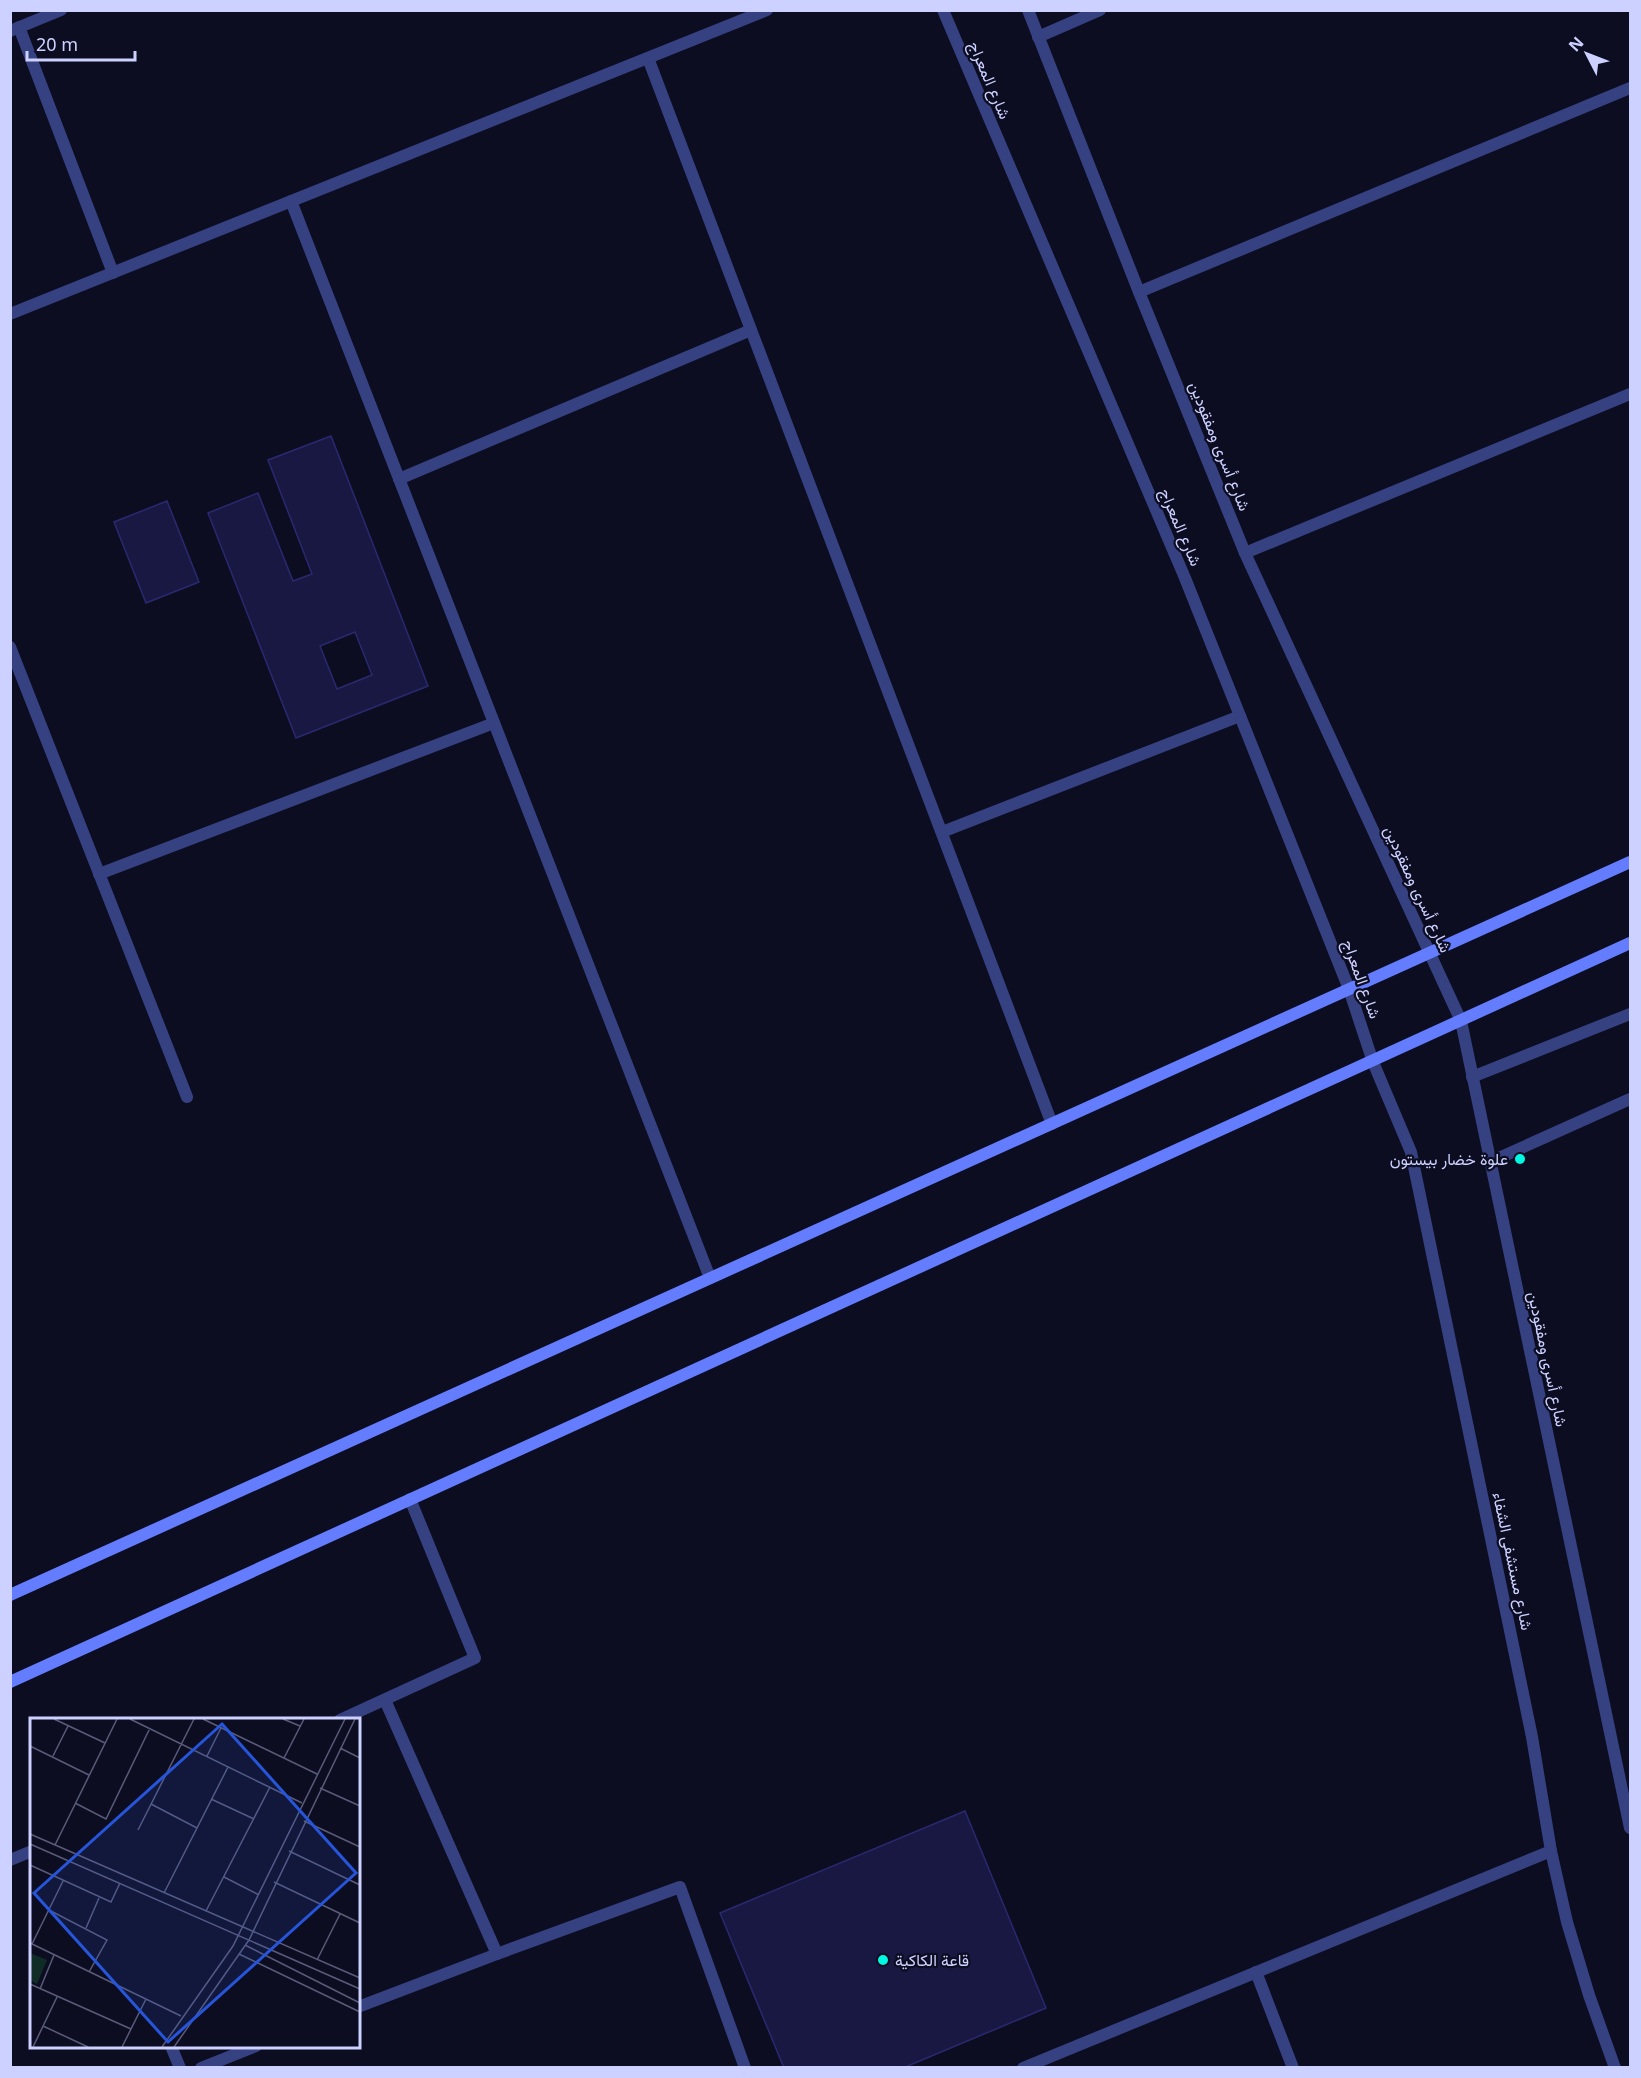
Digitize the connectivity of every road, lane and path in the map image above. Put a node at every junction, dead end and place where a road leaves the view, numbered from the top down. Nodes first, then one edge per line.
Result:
1 (767, 10) edge
2 (943, 10) edge
3 (1028, 10) edge
4 (1100, 10) edge
5 (57, 11) edge
6 (15, 29) edge
7 (1038, 37) junction
8 (648, 58) junction
9 (1630, 88) edge
10 (291, 201) junction
11 (113, 273) junction
12 (1139, 292) junction
13 (10, 314) edge
14 (751, 330) junction
15 (1630, 394) edge
16 (399, 479) junction
17 (1245, 553) junction
18 (10, 647) edge
19 (1240, 716) junction
20 (494, 723) junction
21 (942, 832) junction
22 (1630, 862) edge
23 (99, 874) junction
24 (1630, 943) edge
25 (1429, 953) junction
26 (1349, 989) junction
27 (1630, 1014) edge
28 (1461, 1021) junction
29 (1373, 1062) junction
30 (1473, 1077) junction
31 (187, 1097) dead end
32 (1630, 1099) edge
33 (1052, 1124) junction
34 (1490, 1162) junction
35 (710, 1278) junction
36 (410, 1499) junction
37 (10, 1595) edge
38 (10, 1682) edge
39 (385, 1700) junction
40 (342, 1718) edge
41 (1630, 1828) edge
42 (1551, 1851) junction
43 (30, 1852) edge
44 (10, 1860) edge
45 (497, 1954) junction
46 (1256, 1972) junction
47 (360, 2006) edge
48 (172, 2048) edge
49 (251, 2048) edge
50 (180, 2067) edge
51 (201, 2067) edge
52 (745, 2067) edge
53 (1023, 2067) edge
54 (1293, 2067) edge
55 (1615, 2067) edge

1 - 8 street
2 - 19 street, شارع المعراج
3 - 7 street, شارع أسرى ومفقودين
4 - 7 street
5 - 6 street
6 - 11 street
7 - 12 street, شارع أسرى ومفقودين
8 - 10 street
8 - 14 street
9 - 12 street
10 - 11 street
10 - 16 street
11 - 13 street
12 - 17 street, شارع أسرى ومفقودين
14 - 16 street
14 - 21 street
15 - 17 street
16 - 20 street
17 - 25 street, شارع أسرى ومفقودين
18 - 23 street
19 - 21 street
19 - 26 street, شارع المعراج
20 - 23 street
20 - 35 street
21 - 33 street
22 - 25 main road
23 - 31 street
24 - 28 main road
25 - 26 main road
25 - 28 street, شارع أسرى ومفقودين
26 - 29 street, شارع المعراج
26 - 33 main road
27 - 30 street
28 - 29 main road
28 - 30 street, شارع أسرى ومفقودين
29 - 36 main road
29 - 42 street, شارع مستشفى الشفاء
30 - 34 street, شارع أسرى ومفقودين
32 - 34 street
33 - 35 main road
34 - 41 street, شارع أسرى ومفقودين
35 - 37 main road
36 - 38 main road
36 - 39 street
39 - 40 street
39 - 45 street
42 - 46 street
42 - 55 street, شارع مستشفى الشفاء
43 - 44 street
45 - 47 street
45 - 52 street
46 - 53 street
46 - 54 street
48 - 50 street
49 - 51 street

